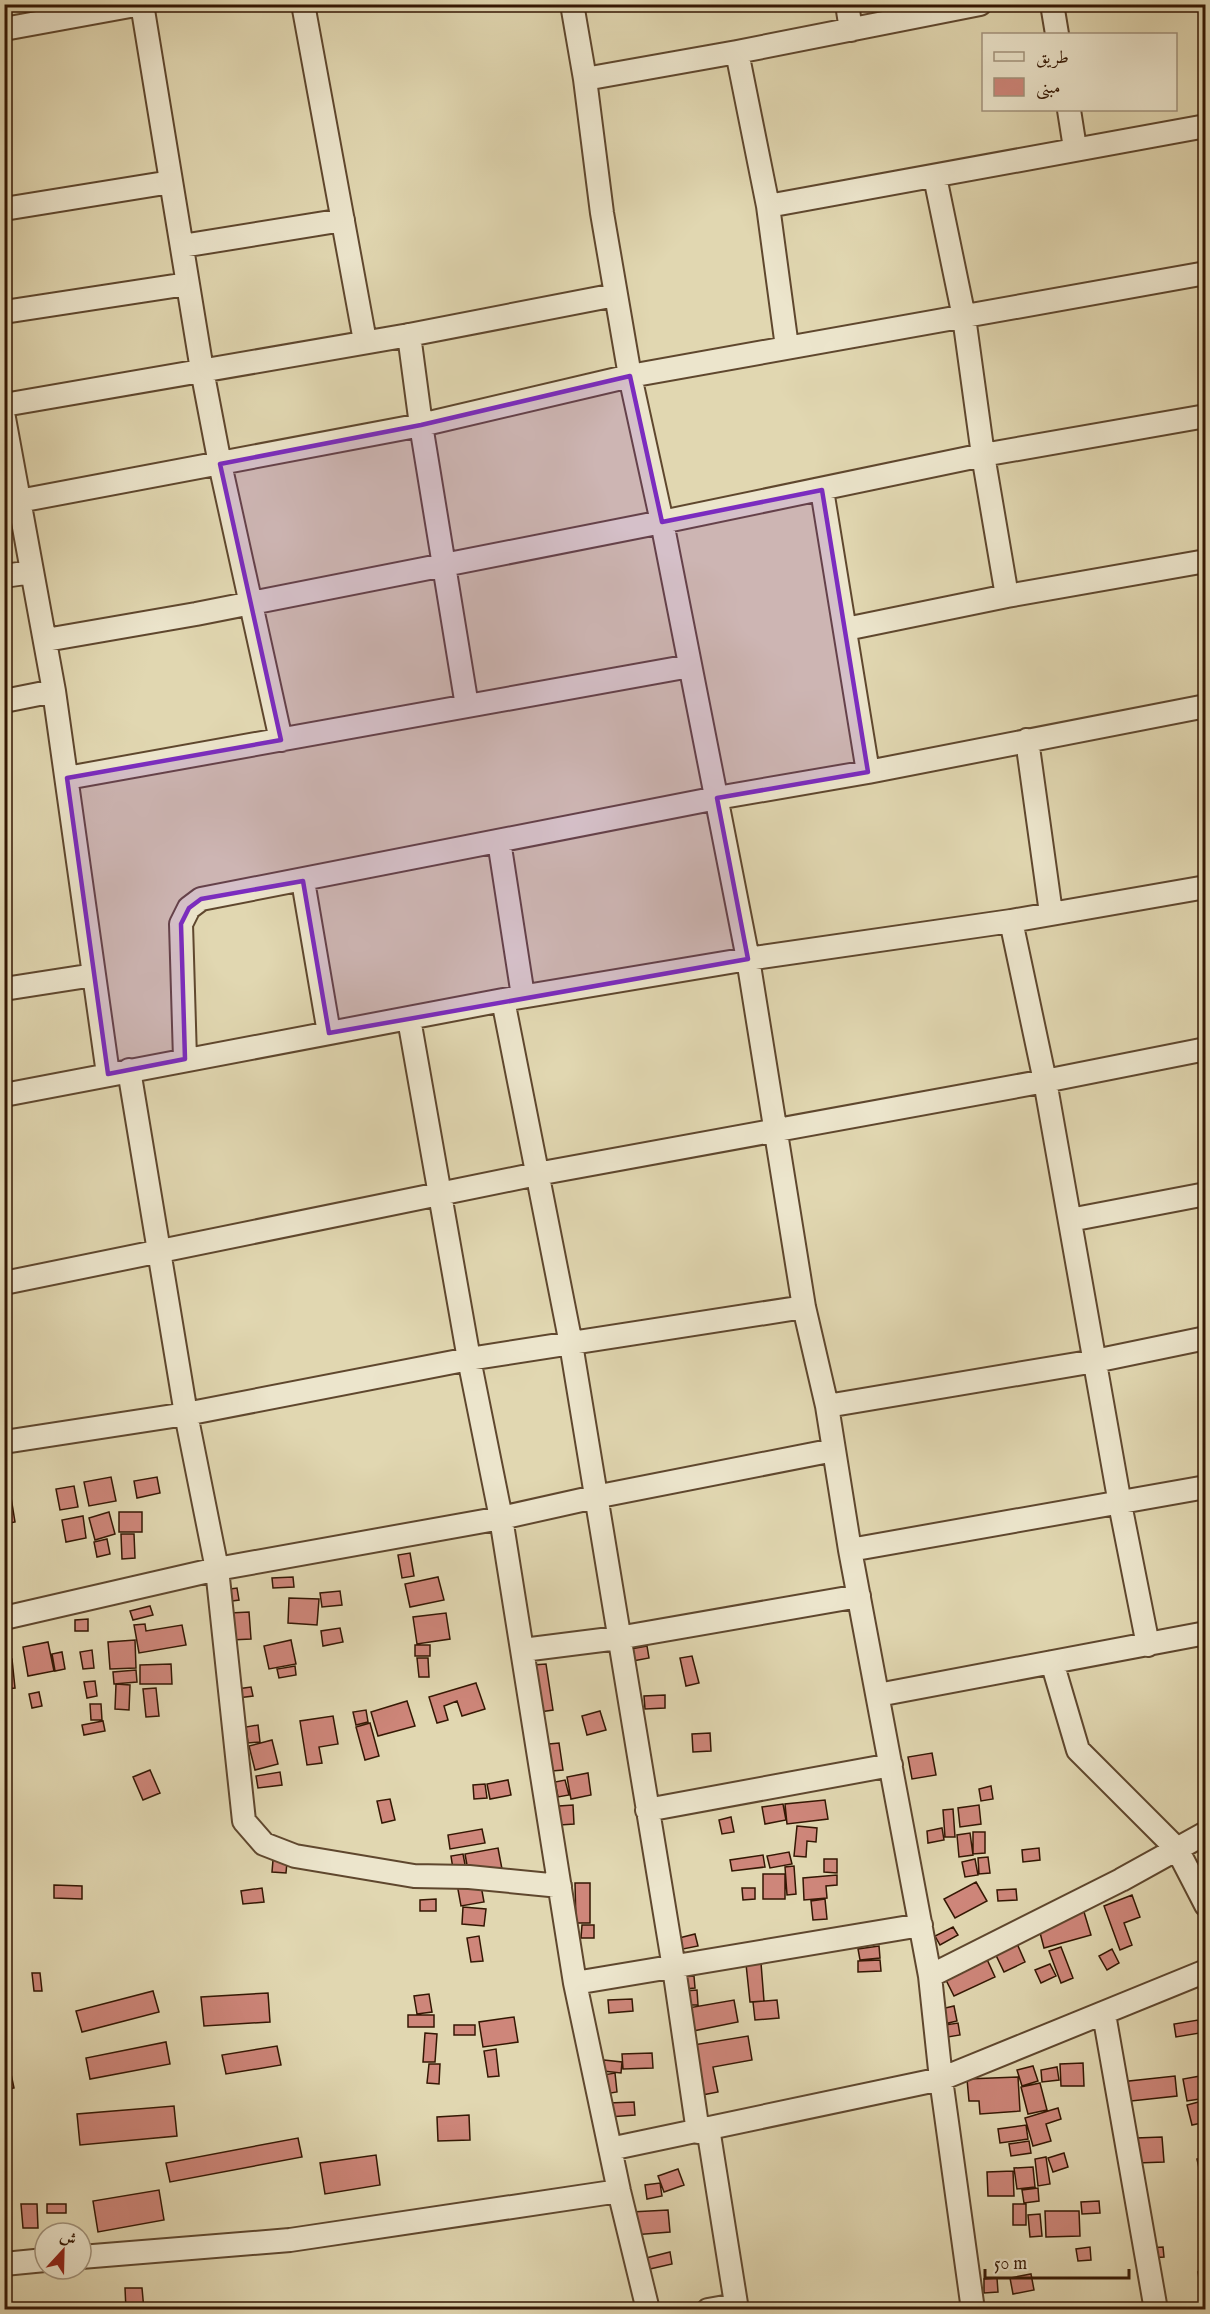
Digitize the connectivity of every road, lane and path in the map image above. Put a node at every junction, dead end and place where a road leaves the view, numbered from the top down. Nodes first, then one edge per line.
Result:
1 (141, 4) edge
2 (303, 4) edge
3 (572, 4) edge
4 (847, 4) edge
5 (980, 4) edge
6 (1052, 4) edge
7 (4, 29) edge
8 (851, 30) junction
9 (1057, 33) edge
10 (737, 52) junction
11 (585, 79) junction
12 (1069, 111) edge
13 (1206, 126) edge
14 (1075, 148) junction
15 (934, 177) junction
16 (171, 182) junction
17 (768, 206) junction
18 (4, 209) edge
19 (344, 220) junction
20 (182, 246) junction
21 (1206, 273) edge
22 (187, 284) junction
23 (615, 295) junction
24 (4, 312) edge
25 (964, 317) junction
26 (409, 335) junction
27 (365, 341) junction
28 (787, 347) junction
29 (201, 370) junction
30 (630, 376) junction
31 (4, 405) edge
32 (1206, 416) edge
33 (4, 418) edge
34 (421, 425) junction
35 (983, 455) junction
36 (220, 465) junction
37 (822, 490) junction
38 (19, 501) junction
39 (662, 522) junction
40 (1206, 561) edge
41 (444, 564) junction
42 (32, 572) junction
43 (4, 576) edge
44 (1007, 596) junction
45 (251, 602) junction
46 (846, 629) junction
47 (46, 640) junction
48 (690, 666) junction
49 (54, 691) junction
50 (4, 701) edge
51 (467, 706) junction
52 (1206, 706) edge
53 (280, 740) junction
54 (1027, 740) junction
55 (868, 772) junction
56 (67, 778) junction
57 (717, 798) junction
58 (499, 842) junction
59 (303, 880) junction
60 (1206, 886) edge
61 (1051, 913) junction
62 (1011, 921) junction
63 (748, 959) junction
64 (94, 975) junction
65 (4, 989) edge
66 (513, 998) junction
67 (409, 1019) junction
68 (329, 1033) junction
69 (1206, 1049) edge
70 (185, 1059) junction
71 (118, 1072) junction
72 (1045, 1081) junction
73 (4, 1095) edge
74 (775, 1131) junction
75 (537, 1174) junction
76 (1206, 1194) edge
77 (440, 1195) junction
78 (1070, 1220) junction
79 (160, 1251) junction
80 (4, 1283) edge
81 (804, 1307) junction
82 (1206, 1338) edge
83 (571, 1344) junction
84 (469, 1359) junction
85 (1095, 1361) junction
86 (827, 1406) junction
87 (186, 1414) junction
88 (4, 1442) edge
89 (834, 1450) junction
90 (1206, 1487) edge
91 (595, 1497) junction
92 (1120, 1504) junction
93 (501, 1518) junction
94 (850, 1550) junction
95 (217, 1569) junction
96 (859, 1596) junction
97 (4, 1618) edge
98 (1206, 1633) edge
99 (618, 1638) junction
100 (1148, 1645) junction
101 (523, 1650) junction
102 (1052, 1662) junction
103 (878, 1695) junction
104 (891, 1766) junction
105 (647, 1810) junction
106 (1206, 1833) edge
107 (1177, 1849) junction
108 (560, 1886) junction
109 (1206, 1905) edge
110 (921, 1925) junction
111 (674, 1968) junction
112 (1206, 1971) edge
113 (930, 1976) junction
114 (575, 1983) junction
115 (1104, 2014) junction
116 (941, 2079) junction
117 (703, 2130) junction
118 (610, 2149) junction
119 (619, 2191) junction
120 (93, 2256) edge
121 (33, 2261) edge
122 (4, 2264) edge
123 (737, 2307) edge
124 (648, 2310) edge
125 (708, 2310) edge
126 (973, 2310) edge
127 (1156, 2310) edge

1 - 7 street
1 - 16 street
2 - 19 street
3 - 11 street
4 - 8 street
5 - 8 street
6 - 9 street
8 - 10 street
10 - 11 street
10 - 17 street
11 - 23 street
12 - 14 street
13 - 14 street
14 - 15 street
15 - 17 street
15 - 25 street
16 - 18 street
16 - 20 street
17 - 28 street
19 - 20 street
19 - 27 street
20 - 22 street
21 - 25 street
22 - 24 street
22 - 29 street
23 - 26 street
23 - 30 street
25 - 28 street
25 - 35 street
26 - 27 street
26 - 34 street
27 - 29 street
28 - 30 street
29 - 31 street
29 - 36 street
30 - 34 street
30 - 39 street
32 - 35 street
33 - 38 street
34 - 36 street
34 - 41 street
35 - 37 street
35 - 44 street
36 - 38 street
36 - 45 street
37 - 39 street
37 - 46 street
38 - 42 street
39 - 41 street
39 - 48 street
40 - 44 street
41 - 45 street
41 - 51 street
42 - 43 street
42 - 47 street
44 - 46 street
45 - 47 street
45 - 53 street
46 - 55 street
47 - 49 street
48 - 51 street
48 - 57 street
49 - 50 street
49 - 56 street
51 - 53 street
52 - 54 street
53 - 56 street
54 - 55 street
54 - 61 street
55 - 57 street
56 - 64 street
57 - 58 street
57 - 63 street
58 - 59 street
58 - 66 street
59 - 68 street
59 - 70 street
60 - 61 street
61 - 62 street
62 - 63 street
62 - 72 street
63 - 66 street
63 - 74 street
64 - 65 street
64 - 71 street
66 - 67 street
66 - 75 street
67 - 68 street
67 - 77 street
68 - 70 street
69 - 72 street
70 - 71 street
71 - 73 street
71 - 79 street
72 - 74 street
72 - 78 street
74 - 75 street
74 - 81 street
75 - 77 street
75 - 83 street
76 - 78 street
77 - 79 street
77 - 84 street
78 - 85 street
79 - 80 street
79 - 87 street
81 - 83 street
81 - 86 street
82 - 85 street
83 - 84 street
83 - 91 street
84 - 87 street
84 - 93 street
85 - 86 street
85 - 92 street
86 - 89 street
87 - 88 street
87 - 95 street
89 - 91 street
89 - 94 street
90 - 92 street
91 - 93 street
91 - 99 street
92 - 94 street
92 - 100 street
93 - 95 street
93 - 101 street
94 - 96 street
95 - 97 street
95 - 108 street
96 - 99 street
96 - 103 street
98 - 100 street
99 - 101 street
99 - 105 street
100 - 102 street
101 - 108 street
102 - 103 street
102 - 107 street
103 - 104 street
104 - 105 street
104 - 110 street
105 - 111 street
106 - 107 street
107 - 109 street
107 - 113 street
108 - 114 street
110 - 111 street
110 - 113 street
111 - 114 street
111 - 117 street
112 - 115 street
113 - 116 street
114 - 118 street
115 - 116 street
115 - 127 street
116 - 117 street
116 - 126 street
117 - 118 street
117 - 123 street
118 - 119 street
119 - 120 street
119 - 124 street
121 - 122 street
123 - 125 street

